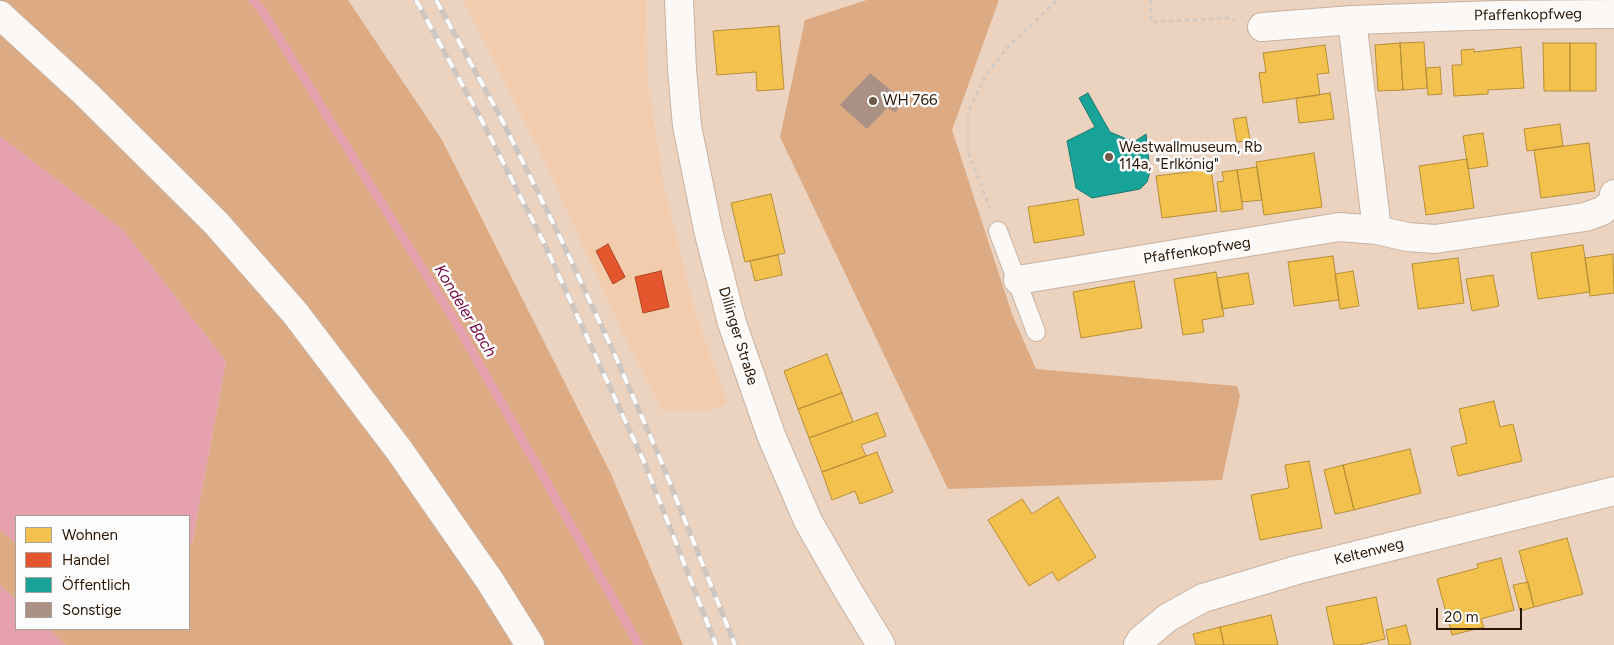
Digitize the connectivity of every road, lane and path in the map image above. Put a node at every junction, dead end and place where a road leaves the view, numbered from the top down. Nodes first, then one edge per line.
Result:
1 (679, 0) edge
2 (1057, 0) edge
3 (1151, 0) edge
4 (1614, 14) edge
5 (0, 15) edge
6 (1352, 20) junction
7 (1262, 27) joint
8 (1614, 194) edge
9 (1377, 230) junction
10 (998, 231) joint
11 (1018, 280) junction
12 (1036, 332) dead end
13 (1614, 491) edge
14 (530, 645) edge
15 (882, 645) edge
16 (1138, 645) edge

1 - 15 street, Dillinger Straße
2 - 10 path
3 - 7 path
4 - 6 street, Pfaffenkopfweg
5 - 14 street
6 - 7 street, Pfaffenkopfweg
6 - 9 street
8 - 9 street, Pfaffenkopfweg
9 - 11 street, Pfaffenkopfweg
10 - 11 lane
11 - 12 lane
13 - 16 street, Keltenweg

